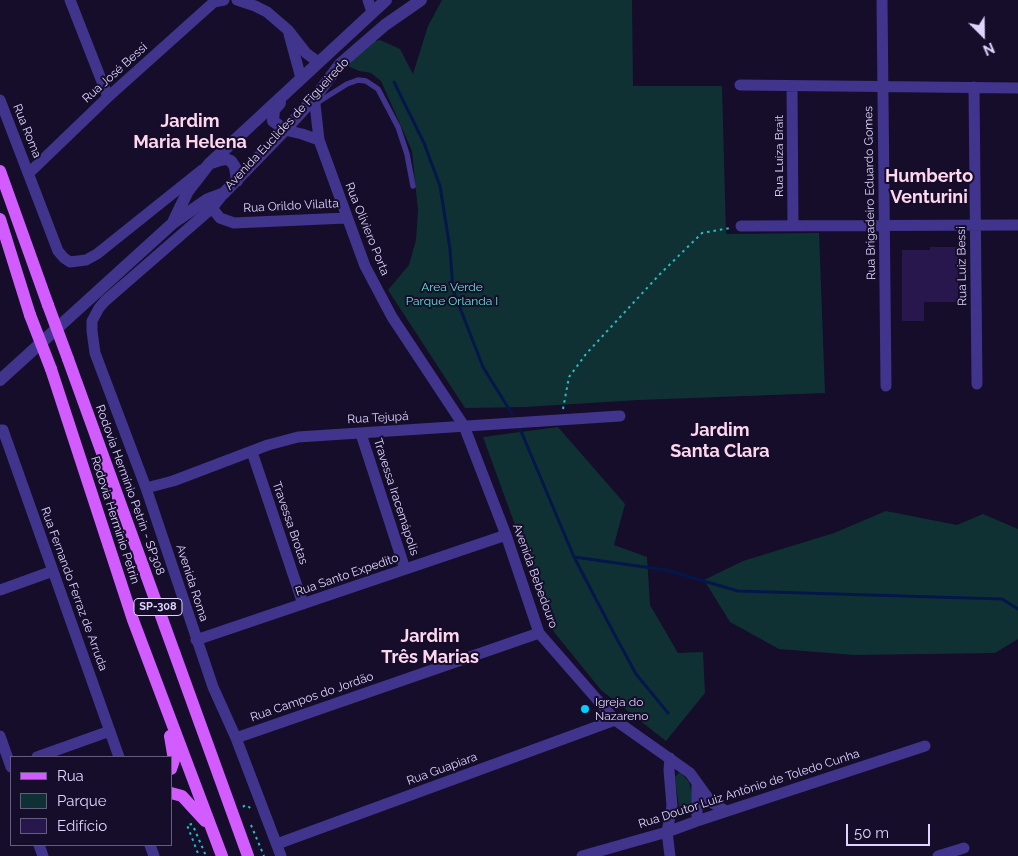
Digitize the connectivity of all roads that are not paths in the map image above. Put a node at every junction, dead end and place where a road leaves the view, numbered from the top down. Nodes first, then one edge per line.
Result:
1 (70, 0) edge
2 (224, 0) edge
3 (236, 0) edge
4 (386, 0) edge
5 (421, 0) edge
6 (882, 0) edge
7 (370, 6) edge
8 (288, 30) junction
9 (318, 62) junction
10 (301, 78) junction
11 (740, 85) dead end
12 (792, 86) junction
13 (882, 87) junction
14 (974, 87) junction
15 (1018, 88) edge
16 (288, 91) junction
17 (108, 97) junction
18 (0, 100) edge
19 (315, 100) junction
20 (285, 130) junction
21 (319, 140) junction
22 (209, 164) junction
23 (0, 171) edge
24 (29, 173) junction
25 (237, 181) junction
26 (413, 186) dead end
27 (224, 193) junction
28 (212, 208) junction
29 (346, 218) junction
30 (0, 219) edge
31 (173, 223) junction
32 (884, 225) junction
33 (975, 225) junction
34 (1018, 225) edge
35 (741, 226) road end
36 (793, 226) junction
37 (5, 244) edge
38 (95, 316) joint
39 (0, 380) edge
40 (977, 384) dead end
41 (886, 386) dead end
42 (620, 416) dead end
43 (464, 426) junction
44 (1, 430) edge
45 (361, 434) junction
46 (252, 452) junction
47 (146, 488) junction
48 (506, 535) junction
49 (405, 569) junction
50 (53, 571) junction
51 (0, 590) edge
52 (304, 604) junction
53 (539, 633) junction
54 (196, 640) junction
55 (162, 699) junction
56 (616, 720) junction
57 (110, 732) junction
58 (0, 736) edge
59 (236, 738) junction
60 (925, 746) dead end
61 (40, 756) edge
62 (119, 756) edge
63 (670, 758) junction
64 (10, 764) edge
65 (172, 766) edge
66 (697, 783) junction
67 (172, 793) edge
68 (726, 811) junction
69 (697, 820) junction
70 (211, 827) junction
71 (667, 832) junction
72 (277, 844) junction
73 (964, 848) dead end
74 (222, 856) edge
75 (248, 856) edge
76 (281, 856) edge
77 (582, 856) edge
78 (670, 856) edge
79 (938, 856) edge

1 - 17 street
2 - 17 street, Rua José Bessi
3 - 8 street
4 - 7 street, Avenida Euclides de Figueiredo
5 - 19 street, Avenida Euclides de Figueiredo
6 - 13 street, Rua Brigadeiro Eduardo Gomes
7 - 9 street, Avenida Euclides de Figueiredo
8 - 9 street
8 - 10 street
9 - 10 street, Avenida Euclides de Figueiredo
10 - 16 street, Avenida Euclides de Figueiredo
11 - 12 street
12 - 13 street
12 - 36 street, Rua Luíza Brait
13 - 14 street
13 - 32 street, Rua Brigadeiro Eduardo Gomes
14 - 15 street
14 - 33 street, Rua Luiz Bessi
16 - 20 street
16 - 22 street, Avenida Euclides de Figueiredo
17 - 24 street, Rua José Bessi
18 - 24 street, Rua Roma
19 - 20 street, Avenida Euclides de Figueiredo
19 - 21 street, Rua Oliviero Porta
19 - 26 lane
20 - 21 street
20 - 25 street, Avenida Euclides de Figueiredo
21 - 29 street, Rua Oliviero Porta
22 - 24 street, Avenida Euclides de Figueiredo
22 - 25 street
22 - 31 street, Avenida Euclides de Figueiredo
23 - 75 main road, Rodovia Hermínio Petrin - SP308 / SP-308, bridge
25 - 27 street, Avenida Euclides de Figueiredo
27 - 28 street, Avenida Euclides de Figueiredo
27 - 31 street, Avenida Euclides de Figueiredo
28 - 29 street, Rua Orildo Vilalta
28 - 38 street, Avenida Euclides de Figueiredo
29 - 43 street, Rua Oliviero Porta
30 - 37 main road, Rodovia Hermínio Petrin / SP-308
31 - 39 street
32 - 33 street
32 - 36 street
32 - 41 street, Rua Brigadeiro Eduardo Gomes
33 - 34 street
33 - 40 street, Rua Luiz Bessi
35 - 36 street
37 - 55 main road, Rodovia Hermínio Petrin / SP-308, bridge
38 - 47 street, Avenida Roma
42 - 43 street, Rua Tejupá
43 - 45 street, Rua Tejupá
43 - 48 street, Avenida Bebedouro
44 - 50 street, Rua Fernando Ferraz de Arruda
45 - 46 street, Rua Tejupá
45 - 49 street, Travessa Iracemápolis
46 - 47 street, Rua Tejupá
46 - 52 street, Travessa Brotas
47 - 54 street, Avenida Roma
48 - 49 street, Rua Santo Expedito
48 - 53 street, Avenida Bebedouro
49 - 52 street, Rua Santo Expedito
50 - 51 street
50 - 57 street, Rua Fernando Ferraz de Arruda
52 - 54 street, Rua Santo Expedito
53 - 56 street, Avenida Bebedouro
53 - 59 street, Rua Campos do Jordão
54 - 59 street, Avenida Roma
55 - 65 main road
55 - 70 main road, Rodovia Hermínio Petrin / SP-308
56 - 63 street, Avenida Bebedouro
56 - 72 street, Rua Guapiara
57 - 61 street
57 - 62 street, Rua Fernando Ferraz de Arruda
58 - 64 street
59 - 72 street, Avenida Roma
60 - 68 street, Rua Doutor Luiz Antônio de Toledo Cunha
63 - 66 street, Avenida Bebedouro
63 - 71 street
66 - 68 street, Avenida Bebedouro
66 - 69 street
67 - 70 main road
68 - 69 street, Rua Doutor Luiz Antônio de Toledo Cunha
69 - 71 street, Rua Doutor Luiz Antônio de Toledo Cunha
70 - 74 main road, Rodovia Hermínio Petrin / SP-308
71 - 77 street, Rua Doutor Luiz Antônio de Toledo Cunha
71 - 78 street
72 - 76 street, Avenida Roma
73 - 79 street

